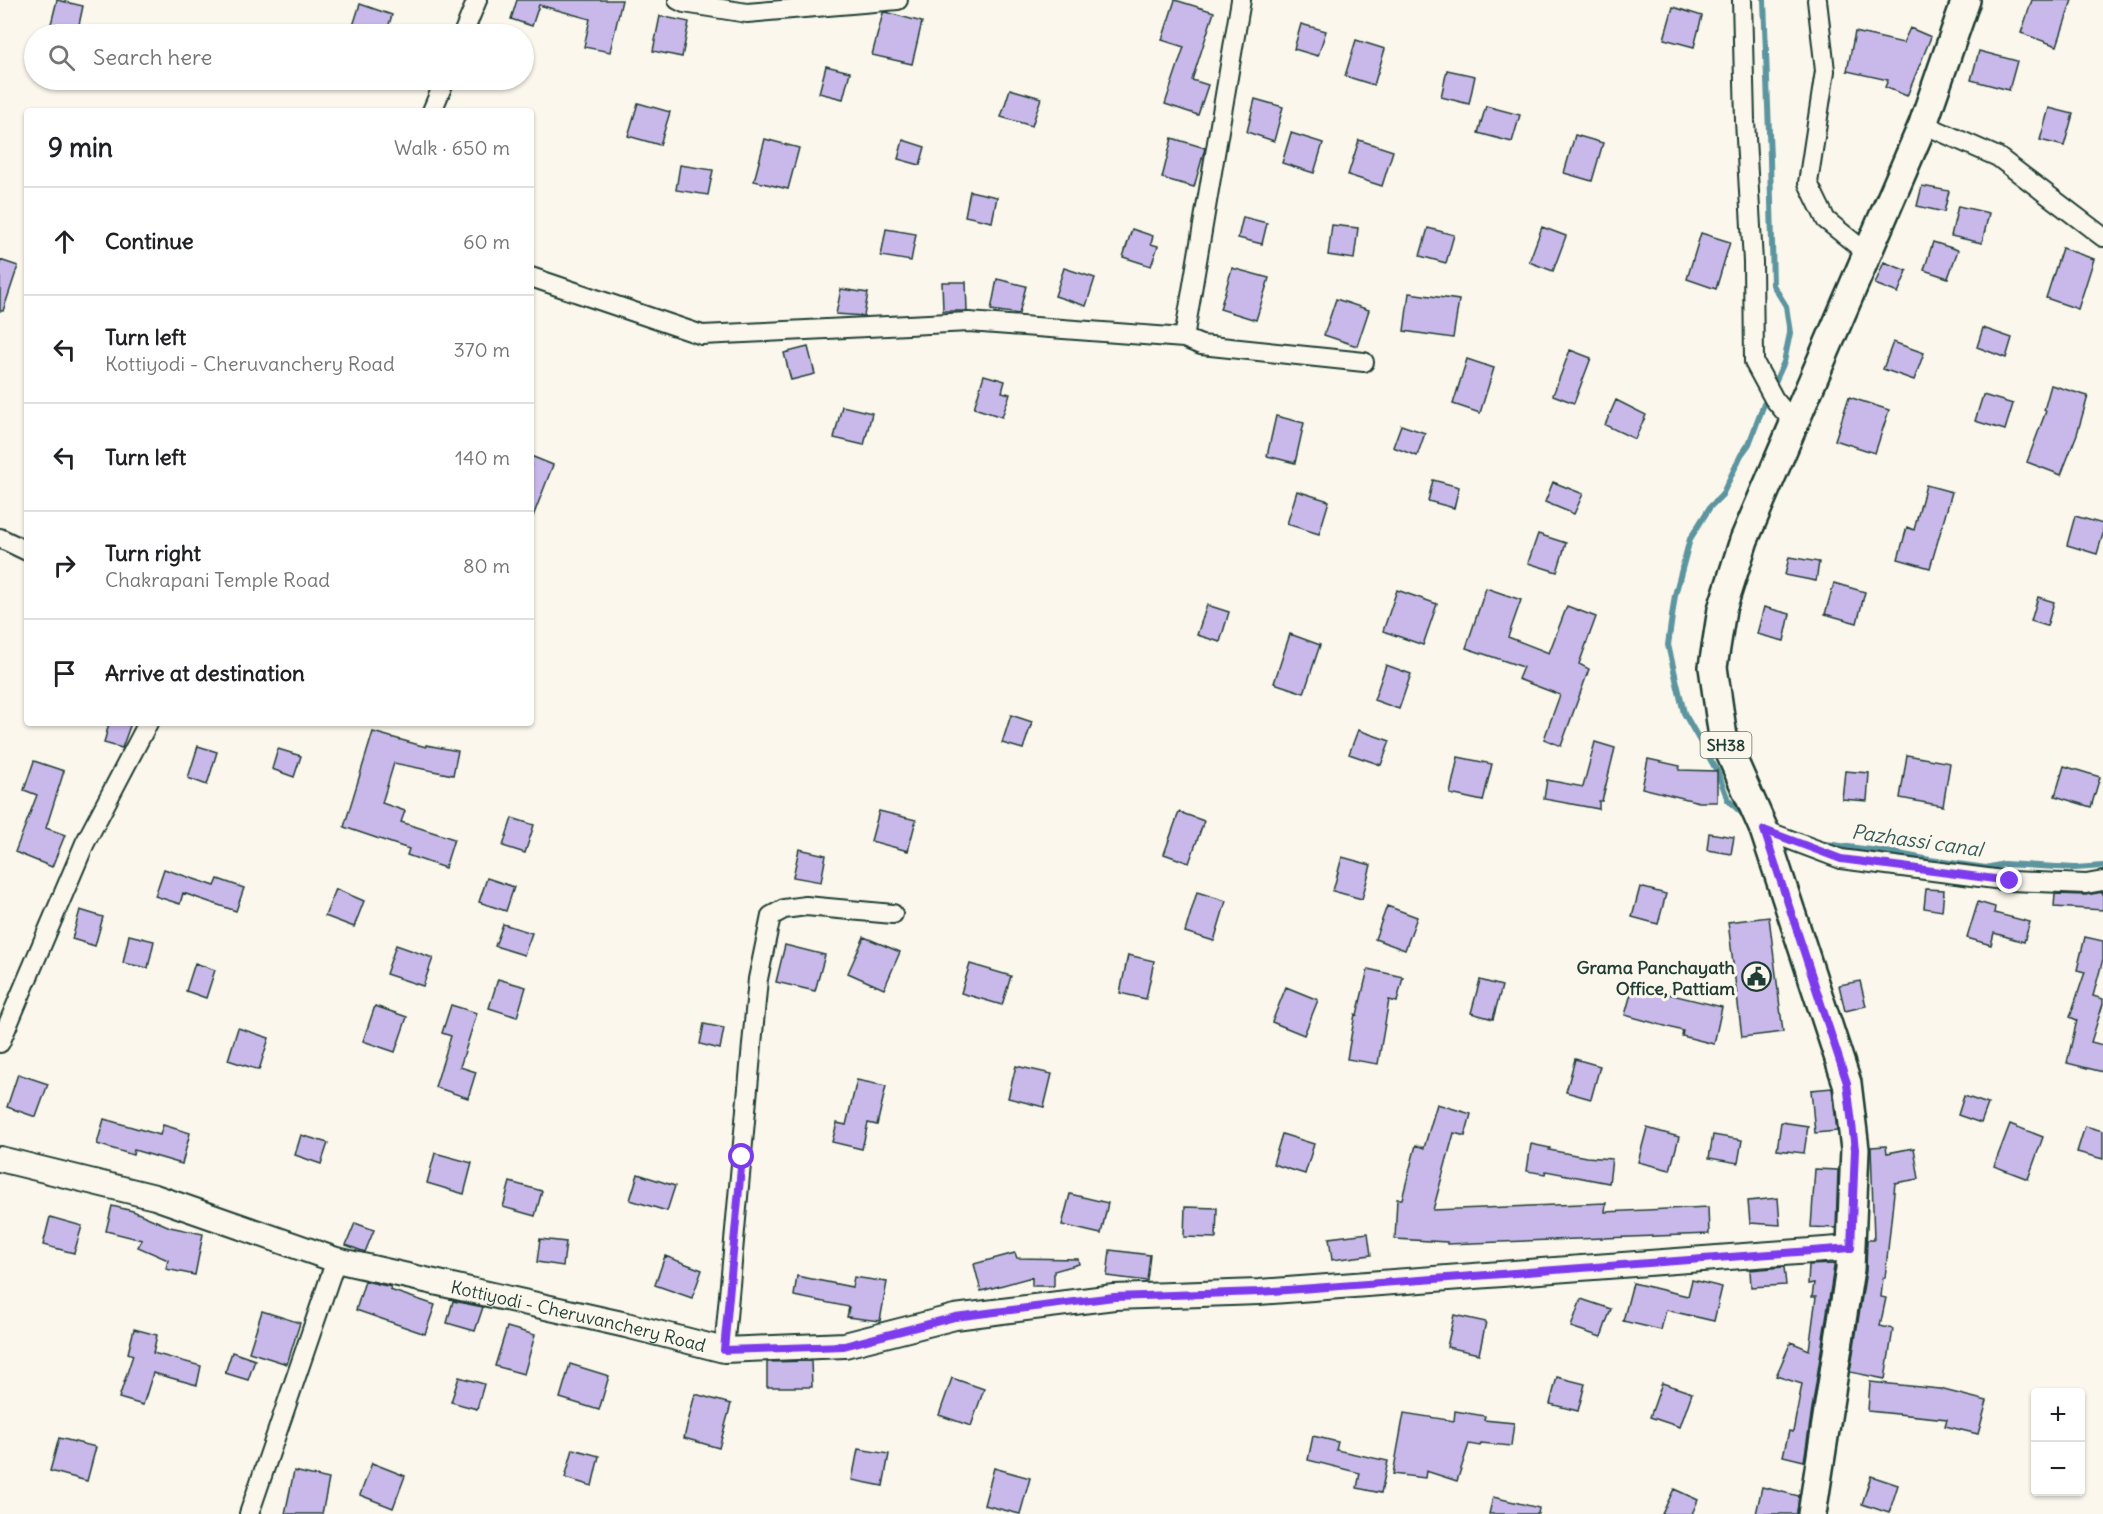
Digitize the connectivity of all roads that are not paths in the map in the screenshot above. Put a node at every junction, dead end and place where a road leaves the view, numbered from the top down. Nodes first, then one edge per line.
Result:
1 (477, 0) edge
2 (678, 0) edge
3 (898, 0) edge
4 (1241, 0) edge
5 (1742, 0) edge
6 (1817, 0) edge
7 (1966, 0) edge
8 (467, 24) edge
9 (441, 90) edge
10 (433, 108) edge
11 (1923, 124) junction
12 (2103, 237) edge
13 (1868, 254) junction
14 (534, 278) edge
15 (1184, 338) junction
16 (1364, 362) dead end
17 (1794, 423) junction
18 (0, 538) edge
19 (24, 550) edge
20 (146, 726) edge
21 (1764, 830) junction
22 (2103, 881) edge
23 (893, 914) dead end
24 (0, 1043) edge
25 (0, 1159) edge
26 (1851, 1248) junction
27 (336, 1260) junction
28 (724, 1350) junction
29 (249, 1514) edge
30 (1812, 1514) edge

1 - 8 street
2 - 3 street
4 - 15 street
5 - 17 street
6 - 13 street
7 - 11 main road, SH38
9 - 10 street
11 - 12 street
11 - 13 main road, SH38
13 - 17 main road, SH38
14 - 15 street
15 - 16 street
17 - 21 main road, SH38
18 - 19 street
20 - 24 street
21 - 22 street
21 - 26 main road, SH38
23 - 28 street
25 - 27 main road, Kottiyodi - Cheruvanchery Road
26 - 28 main road, Kottiyodi - Cheruvanchery Road
26 - 30 main road, SH38
27 - 28 main road, Kottiyodi - Cheruvanchery Road
27 - 29 street

